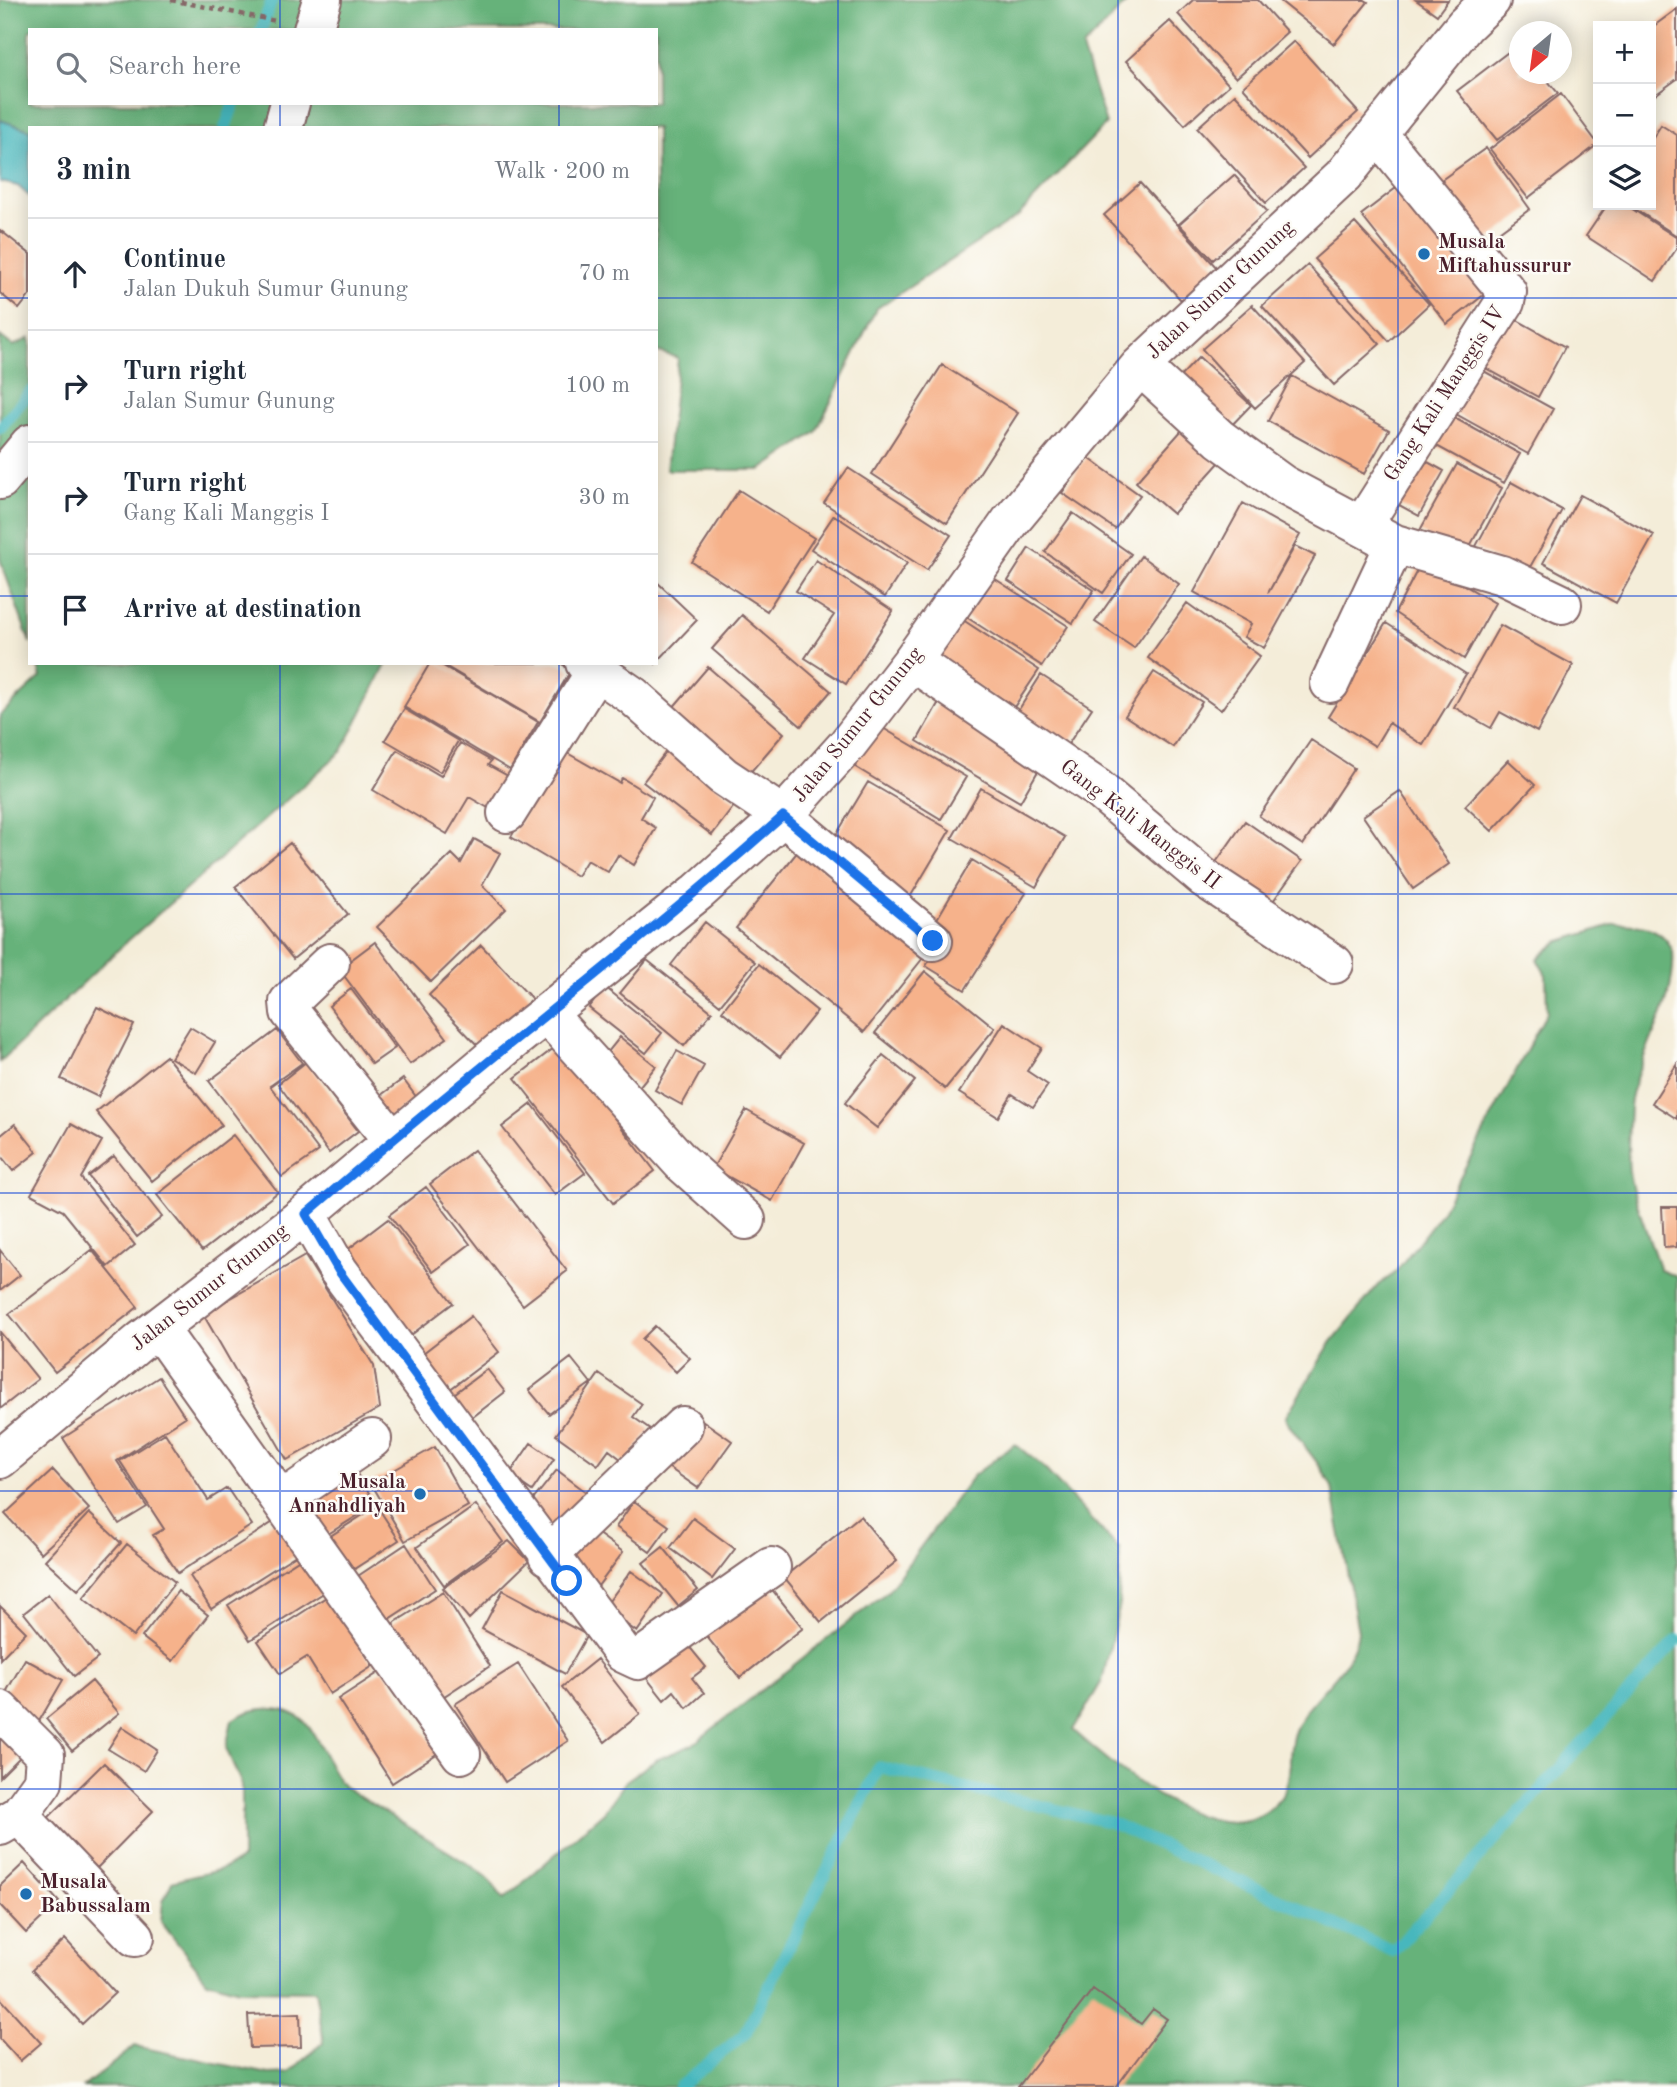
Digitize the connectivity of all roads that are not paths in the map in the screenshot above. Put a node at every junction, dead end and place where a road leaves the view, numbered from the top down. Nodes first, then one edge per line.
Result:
1 (322, 0) edge
2 (1477, 8) edge
3 (296, 26) edge
4 (289, 105) edge
5 (284, 126) edge
6 (1378, 134) junction
7 (1140, 366) junction
8 (28, 446) edge
9 (0, 480) edge
10 (1362, 526) junction
11 (1395, 544) junction
12 (1562, 604) dead end
13 (912, 661) junction
14 (590, 667) edge
15 (1330, 684) dead end
16 (508, 813) dead end
17 (783, 816) junction
18 (933, 941) dead end
19 (330, 963) dead end
20 (1334, 964) dead end
21 (547, 1014) junction
22 (393, 1141) junction
23 (306, 1214) junction
24 (746, 1220) dead end
25 (158, 1328) junction
26 (683, 1426) dead end
27 (372, 1439) dead end
28 (0, 1460) edge
29 (281, 1502) junction
30 (548, 1556) junction
31 (771, 1567) dead end
32 (0, 1710) edge
33 (461, 1754) dead end
34 (9, 1821) edge
35 (135, 1937) dead end

1 - 3 street
2 - 6 street, Jalan Sumur Gunung
4 - 5 street
6 - 7 street, Jalan Sumur Gunung
6 - 10 street, Gang Kali Manggis IV
7 - 10 street
7 - 13 street, Jalan Sumur Gunung
8 - 9 street
10 - 11 street
11 - 12 street
11 - 15 street
13 - 17 street, Jalan Sumur Gunung
13 - 20 street, Gang Kali Manggis II
14 - 16 street
14 - 17 street
17 - 18 street
17 - 21 street, Jalan Sumur Gunung
19 - 22 street
21 - 22 street, Jalan Sumur Gunung
21 - 24 street
22 - 23 street, Jalan Sumur Gunung
23 - 25 street, Jalan Sumur Gunung
23 - 30 street
25 - 28 street, Jalan Sumur Gunung
25 - 29 street
26 - 30 street
27 - 29 street
29 - 33 street
30 - 31 street
32 - 34 street
34 - 35 street

